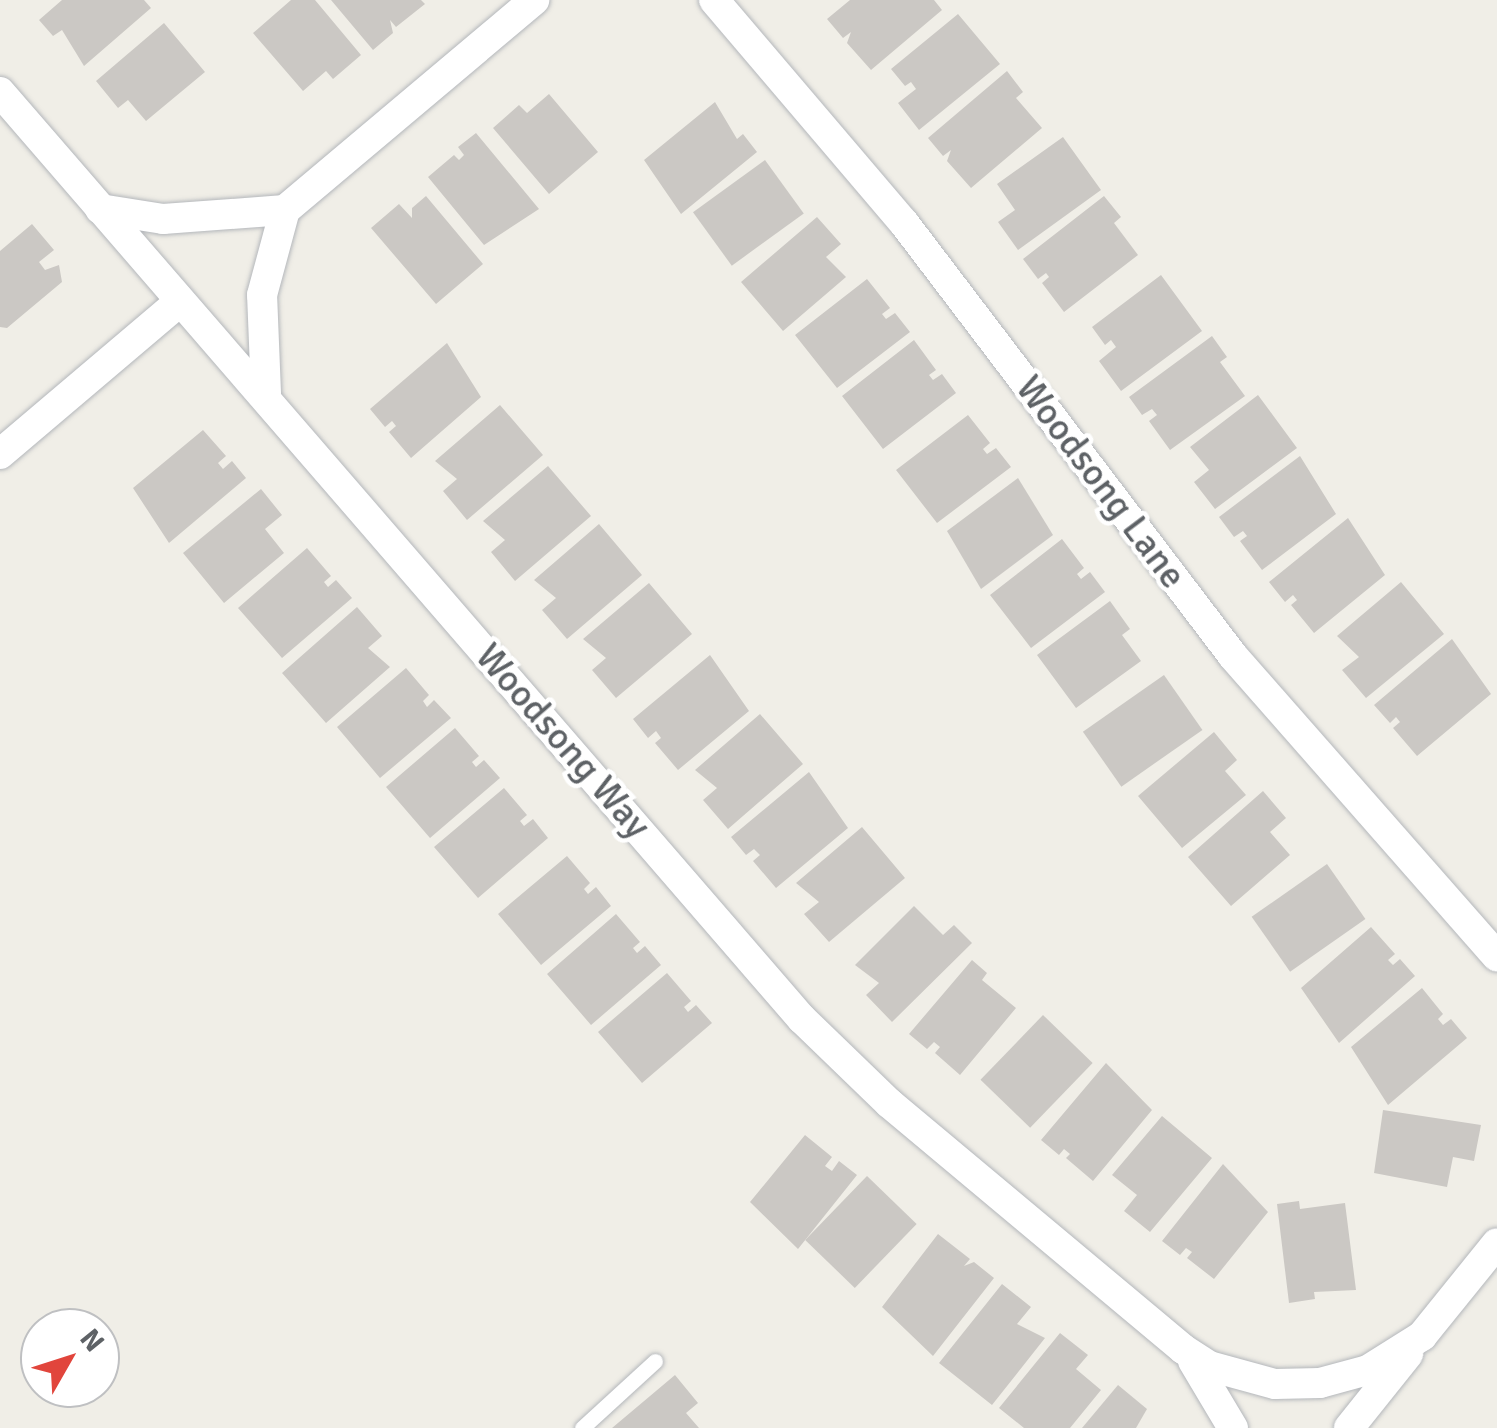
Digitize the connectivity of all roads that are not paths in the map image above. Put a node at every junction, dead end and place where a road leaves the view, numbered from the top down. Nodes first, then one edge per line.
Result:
1 (534, 0) edge
2 (709, 1) edge
3 (0, 92) edge
4 (100, 209) junction
5 (285, 210) junction
6 (180, 302) junction
7 (266, 393) junction
8 (0, 454) edge
9 (1497, 957) edge
10 (1497, 1243) edge
11 (1422, 1336) junction
12 (1182, 1348) junction
13 (655, 1362) dead end
14 (582, 1428) edge
15 (1233, 1428) edge
16 (1349, 1428) edge

1 - 5 street
2 - 9 street, Woodsong Lane
3 - 4 street, Woodsong Way
4 - 5 street
4 - 6 street, Woodsong Way
5 - 7 street
6 - 7 street, Woodsong Way
6 - 8 street
7 - 12 street, Woodsong Way
10 - 11 street
11 - 12 street
11 - 16 street
12 - 15 street, Woodsong Way
13 - 14 lane

